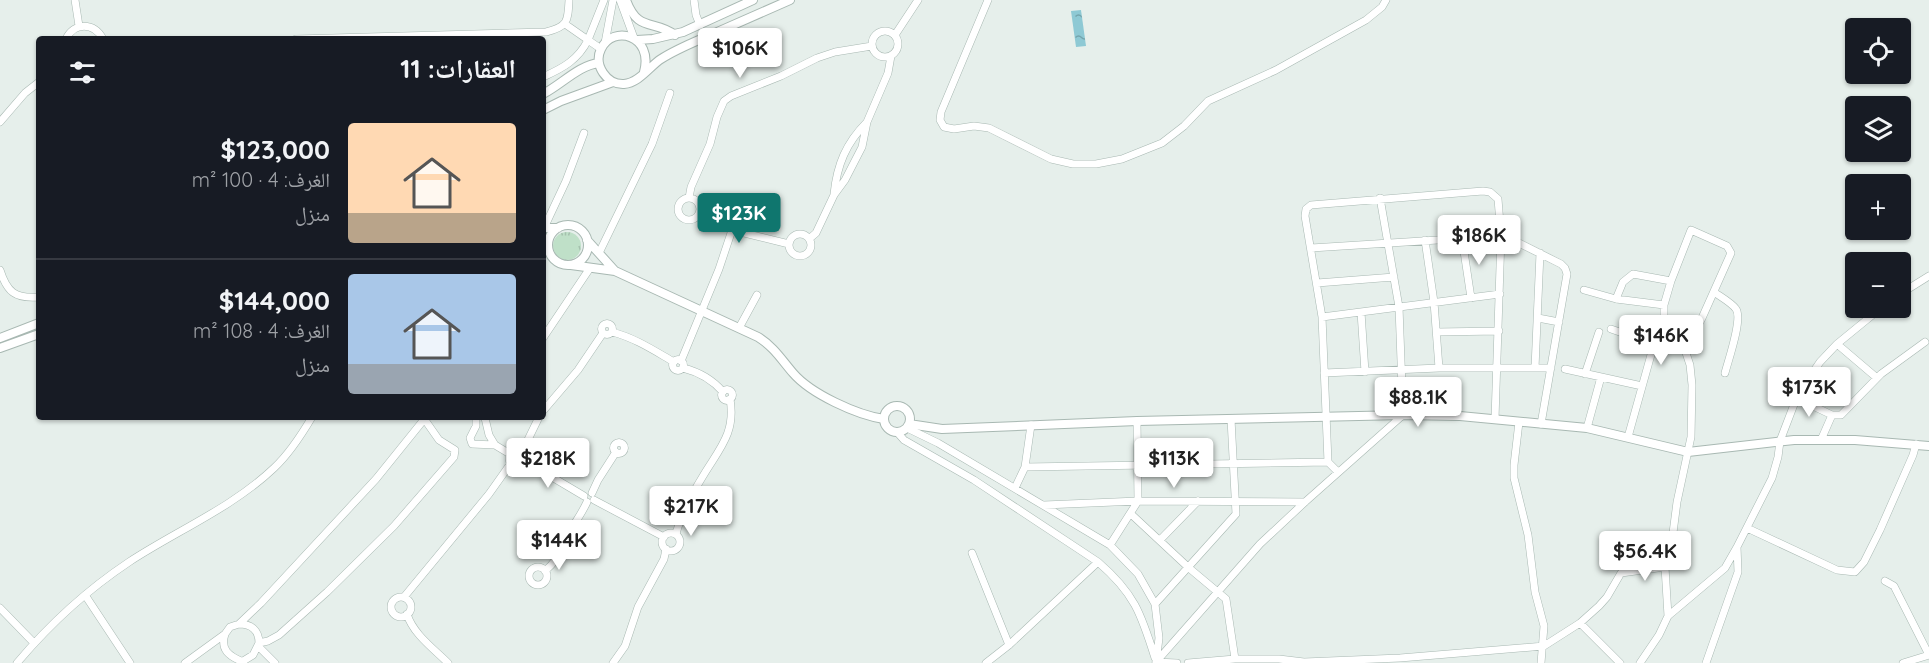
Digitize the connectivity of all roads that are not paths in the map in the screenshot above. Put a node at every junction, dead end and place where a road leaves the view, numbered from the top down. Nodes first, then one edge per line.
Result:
1 (75, 0) edge
2 (568, 0) edge
3 (604, 0) edge
4 (613, 0) edge
5 (620, 0) edge
6 (626, 0) edge
7 (694, 0) edge
8 (753, 0) edge
9 (790, 0) edge
10 (918, 0) edge
11 (988, 0) edge
12 (1386, 0) edge
13 (565, 24) junction
14 (700, 25) junction
15 (80, 26) junction
16 (675, 35) junction
17 (895, 35) junction
18 (67, 36) edge
19 (102, 36) edge
20 (417, 36) edge
21 (636, 39) junction
22 (588, 40) junction
23 (603, 46) junction
24 (873, 46) junction
25 (891, 56) junction
26 (599, 63) junction
27 (644, 72) junction
28 (546, 76) edge
29 (613, 82) junction
30 (36, 84) edge
31 (546, 92) edge
32 (670, 93) dead end
33 (546, 108) edge
34 (0, 122) edge
35 (867, 123) junction
36 (584, 133) dead end
37 (834, 195) junction
38 (689, 198) junction
39 (1380, 198) junction
40 (699, 215) junction
41 (546, 222) edge
42 (546, 228) edge
43 (559, 228) junction
44 (732, 230) junction
45 (1501, 236) junction
46 (1462, 238) junction
47 (809, 239) junction
48 (587, 240) junction
49 (1425, 240) junction
50 (1388, 242) junction
51 (789, 244) junction
52 (546, 248) edge
53 (1311, 248) junction
54 (549, 252) junction
55 (599, 253) junction
56 (1540, 253) junction
57 (571, 265) junction
58 (590, 268) junction
59 (0, 270) edge
60 (615, 271) junction
61 (1929, 276) edge
62 (1394, 277) junction
63 (1671, 281) junction
64 (1317, 283) junction
65 (1911, 287) edge
66 (1584, 290) dead end
67 (1714, 292) junction
68 (1500, 294) junction
69 (757, 295) dead end
70 (36, 297) edge
71 (1471, 298) junction
72 (1616, 299) junction
73 (1434, 302) junction
74 (1664, 305) junction
75 (1399, 307) junction
76 (702, 310) junction
77 (1361, 312) junction
78 (1322, 317) junction
79 (1538, 318) junction
80 (1869, 318) edge
81 (1559, 322) junction
82 (36, 324) edge
83 (739, 328) junction
84 (1611, 329) dead end
85 (1499, 331) junction
86 (1437, 332) junction
87 (1599, 332) dead end
88 (546, 334) edge
89 (36, 335) edge
90 (0, 339) edge
91 (1925, 342) dead end
92 (1654, 344) junction
93 (1679, 344) junction
94 (1837, 344) junction
95 (0, 348) edge
96 (1685, 350) junction
97 (679, 364) junction
98 (1497, 367) junction
99 (1439, 368) junction
100 (1535, 368) junction
101 (1551, 368) junction
102 (1565, 369) dead end
103 (1402, 370) junction
104 (1365, 372) junction
105 (1725, 373) dead end
106 (1324, 374) junction
107 (1585, 374) junction
108 (1602, 377) junction
109 (1877, 378) junction
110 (1642, 386) junction
111 (1796, 398) junction
112 (546, 407) edge
113 (1403, 415) junction
114 (1832, 415) junction
115 (1326, 417) junction
116 (884, 419) junction
117 (1231, 419) junction
118 (310, 420) edge
119 (424, 420) edge
120 (427, 420) edge
121 (476, 420) edge
122 (486, 420) edge
123 (538, 420) edge
124 (1495, 420) junction
125 (1137, 421) junction
126 (1519, 422) junction
127 (1031, 424) junction
128 (1541, 424) junction
129 (908, 426) junction
130 (1587, 428) junction
131 (897, 432) junction
132 (1628, 437) junction
133 (1821, 440) junction
134 (1780, 441) junction
135 (1916, 444) junction
136 (495, 445) junction
137 (1929, 446) edge
138 (522, 452) junction
139 (616, 452) dead end
140 (1688, 452) junction
141 (511, 458) junction
142 (525, 461) junction
143 (1328, 462) junction
144 (1233, 464) junction
145 (1137, 465) junction
146 (1025, 467) junction
147 (1338, 472) junction
148 (1015, 488) junction
149 (589, 498) junction
150 (1138, 501) junction
151 (1198, 501) junction
152 (1235, 501) junction
153 (1305, 502) junction
154 (1044, 506) junction
155 (1131, 514) junction
156 (1747, 528) junction
157 (676, 534) junction
158 (664, 537) junction
159 (1160, 540) junction
160 (1110, 545) junction
161 (1737, 547) junction
162 (666, 549) junction
163 (972, 553) dead end
164 (1098, 562) junction
165 (1665, 567) junction
166 (1189, 568) junction
167 (545, 571) dead end
168 (1885, 581) dead end
169 (1218, 592) junction
170 (85, 595) junction
171 (404, 597) junction
172 (1155, 604) junction
173 (0, 608) edge
174 (407, 614) junction
175 (1668, 616) junction
176 (1580, 623) junction
177 (239, 624) junction
178 (225, 634) junction
179 (34, 643) junction
180 (259, 645) junction
181 (1009, 645) junction
182 (1544, 646) junction
183 (1235, 659) junction
184 (1279, 661) edge
185 (1399, 661) edge
186 (242, 662) edge
187 (1156, 662) edge
188 (17, 663) edge
189 (130, 663) edge
190 (185, 663) edge
191 (275, 663) edge
192 (448, 663) edge
193 (613, 663) edge
194 (986, 663) edge
195 (1177, 663) edge
196 (1188, 663) edge
197 (1541, 663) edge
198 (1620, 663) edge
199 (1640, 663) edge
200 (1706, 663) edge
201 (1903, 663) edge

1 - 15 street
2 - 13 street
3 - 22 street
4 - 23 street
5 - 21 street
6 - 16 street
7 - 14 street
8 - 14 street
9 - 27 street
10 - 17 street
11 - 12 street
13 - 20 street
13 - 22 street
14 - 16 street
15 - 18 street
15 - 19 street
16 - 21 street
17 - 24 street
17 - 25 street
21 - 23 street
21 - 27 street
22 - 23 street
22 - 28 street
23 - 26 street
24 - 25 street
24 - 38 street
25 - 35 street
26 - 29 street
26 - 31 street
27 - 29 street
29 - 33 street
30 - 34 street
32 - 55 street
35 - 37 street
35 - 37 street
36 - 41 street
37 - 47 street
38 - 40 street
38 - 40 street
39 - 45 street
39 - 50 street
39 - 53 street
40 - 44 street
42 - 43 street
43 - 48 street
43 - 54 street
44 - 51 street
44 - 76 street
45 - 46 street
45 - 56 street
45 - 68 street
46 - 49 street
46 - 71 street
47 - 51 street
47 - 51 street
48 - 55 street
48 - 57 street
49 - 50 street
49 - 73 street
50 - 53 street
50 - 62 street
52 - 54 street
53 - 64 street
54 - 57 street
55 - 60 street
56 - 79 street
56 - 81 street
57 - 58 street
58 - 60 street
58 - 88 street
59 - 70 street
60 - 76 street
61 - 65 street
62 - 64 street
62 - 75 street
63 - 67 street
63 - 72 street
63 - 74 street
64 - 78 street
66 - 72 street
67 - 96 street
67 - 105 street
68 - 71 street
68 - 85 street
69 - 83 street
71 - 73 street
72 - 74 street
73 - 75 street
73 - 86 street
74 - 93 street
75 - 77 street
75 - 103 street
76 - 83 street
76 - 97 street
77 - 78 street
77 - 104 street
78 - 106 street
79 - 81 street
79 - 100 street
80 - 94 street
81 - 101 street
82 - 90 street
83 - 116 street
84 - 92 street
85 - 86 street
85 - 98 street
86 - 99 street
87 - 107 street
89 - 95 street
91 - 109 street
92 - 93 street
92 - 110 street
93 - 96 street
94 - 109 street
94 - 111 street
96 - 140 street
97 - 112 street
97 - 157 street
98 - 99 street
98 - 100 street
98 - 124 street
99 - 103 street
100 - 101 street
101 - 128 street
102 - 107 street
103 - 104 street
103 - 113 street
104 - 106 street
106 - 115 street
107 - 108 street
108 - 110 street
108 - 130 street
109 - 114 street
110 - 132 street
111 - 114 street
111 - 134 street
113 - 115 street
113 - 124 street
113 - 147 street
114 - 133 street
115 - 117 street
115 - 143 street
116 - 129 street
116 - 131 street
117 - 125 street
117 - 144 street
118 - 170 street
119 - 177 street
120 - 180 street
121 - 136 street
122 - 136 street
123 - 138 street
124 - 126 street
125 - 127 street
125 - 145 street
126 - 128 street
126 - 182 street
127 - 129 street
127 - 146 street
128 - 130 street
129 - 131 street
129 - 148 street
130 - 132 street
131 - 164 street
132 - 140 street
133 - 134 street
133 - 135 street
134 - 140 street
134 - 156 street
135 - 137 street
135 - 156 street
136 - 141 street
138 - 141 street
138 - 142 street
139 - 149 street
140 - 165 street
141 - 142 street
141 - 171 street
142 - 149 street
143 - 144 street
143 - 147 street
144 - 145 street
144 - 152 street
145 - 146 street
145 - 150 street
146 - 148 street
147 - 153 street
148 - 154 street
149 - 158 street
149 - 167 street
150 - 151 street
150 - 154 street
150 - 155 street
151 - 152 street
151 - 159 street
152 - 153 street
152 - 166 street
153 - 169 street
154 - 160 street
155 - 159 street
155 - 160 street
156 - 161 street
157 - 158 street
157 - 162 street
158 - 162 street
159 - 166 street
160 - 172 street
161 - 175 street
161 - 200 street
162 - 193 street
163 - 181 street
164 - 181 street
164 - 187 street
165 - 175 street
165 - 176 street
166 - 169 street
166 - 172 street
168 - 201 street
169 - 183 street
169 - 187 street
170 - 179 street
170 - 189 street
171 - 174 street
171 - 174 street
172 - 187 street
173 - 179 street
174 - 192 street
175 - 199 street
176 - 182 street
176 - 198 street
177 - 178 street
177 - 180 street
178 - 186 street
178 - 190 street
179 - 188 street
180 - 186 street
180 - 191 street
181 - 194 street
182 - 185 street
182 - 197 street
183 - 184 street
183 - 196 street
184 - 185 street
187 - 195 street

